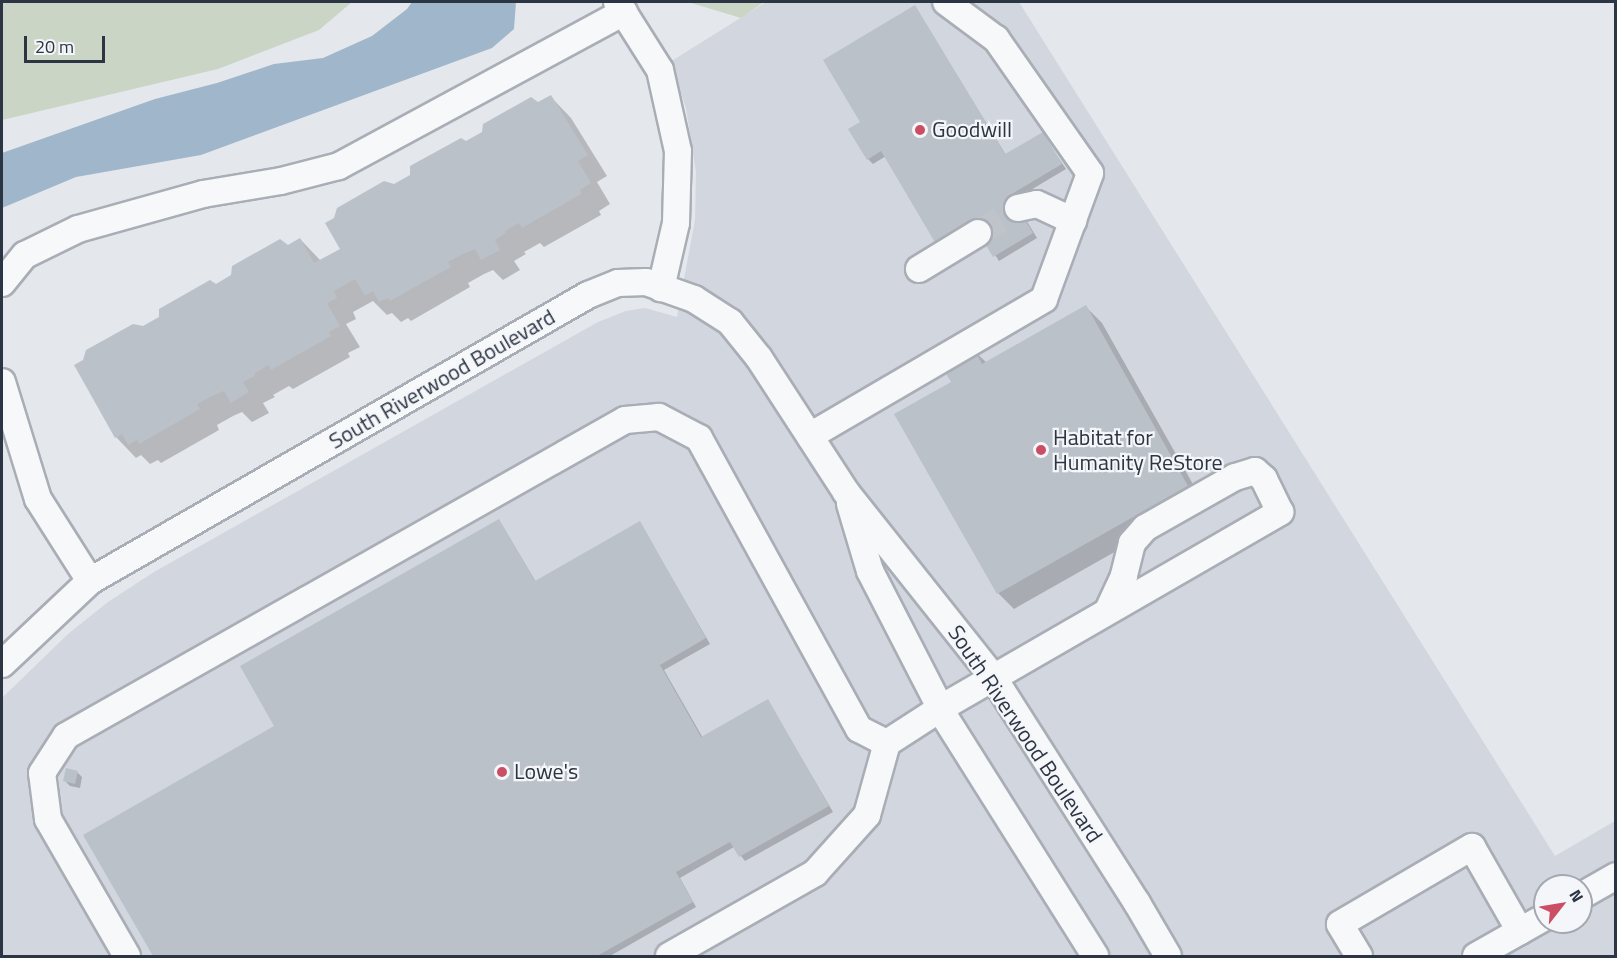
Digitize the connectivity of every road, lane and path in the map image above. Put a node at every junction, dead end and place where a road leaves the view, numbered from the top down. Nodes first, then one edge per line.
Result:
1 (946, 2) edge
2 (620, 7) edge
3 (1018, 208) tunnel mouth
4 (1072, 221) junction
5 (978, 232) tunnel mouth
6 (919, 269) dead end
7 (2, 283) edge
8 (661, 288) junction
9 (2, 382) edge
10 (810, 436) junction
11 (846, 492) junction
12 (90, 581) junction
13 (1108, 611) junction
14 (2, 664) edge
15 (993, 677) junction
16 (941, 708) junction
17 (887, 743) junction
18 (1616, 876) edge
19 (1593, 889) edge
20 (1533, 924) edge
21 (1520, 931) junction
22 (127, 957) edge
23 (669, 957) edge
24 (1095, 957) edge
25 (1168, 957) edge
26 (1359, 957) edge
27 (1476, 957) edge

1 - 4 street
2 - 7 street
2 - 8 street
3 - 4 street
4 - 10 street
5 - 6 street
8 - 10 street, South Riverwood Boulevard
8 - 12 street, South Riverwood Boulevard
9 - 12 street
10 - 11 street, South Riverwood Boulevard
11 - 15 street, South Riverwood Boulevard
11 - 16 street, South Riverwood Boulevard
12 - 14 street, South Riverwood Boulevard
13 - 13 street
13 - 15 street
15 - 16 street
15 - 25 street, South Riverwood Boulevard
16 - 17 street
16 - 24 street, South Riverwood Boulevard
17 - 22 street
17 - 23 street
18 - 19 street
20 - 21 street
21 - 26 street
21 - 27 street

